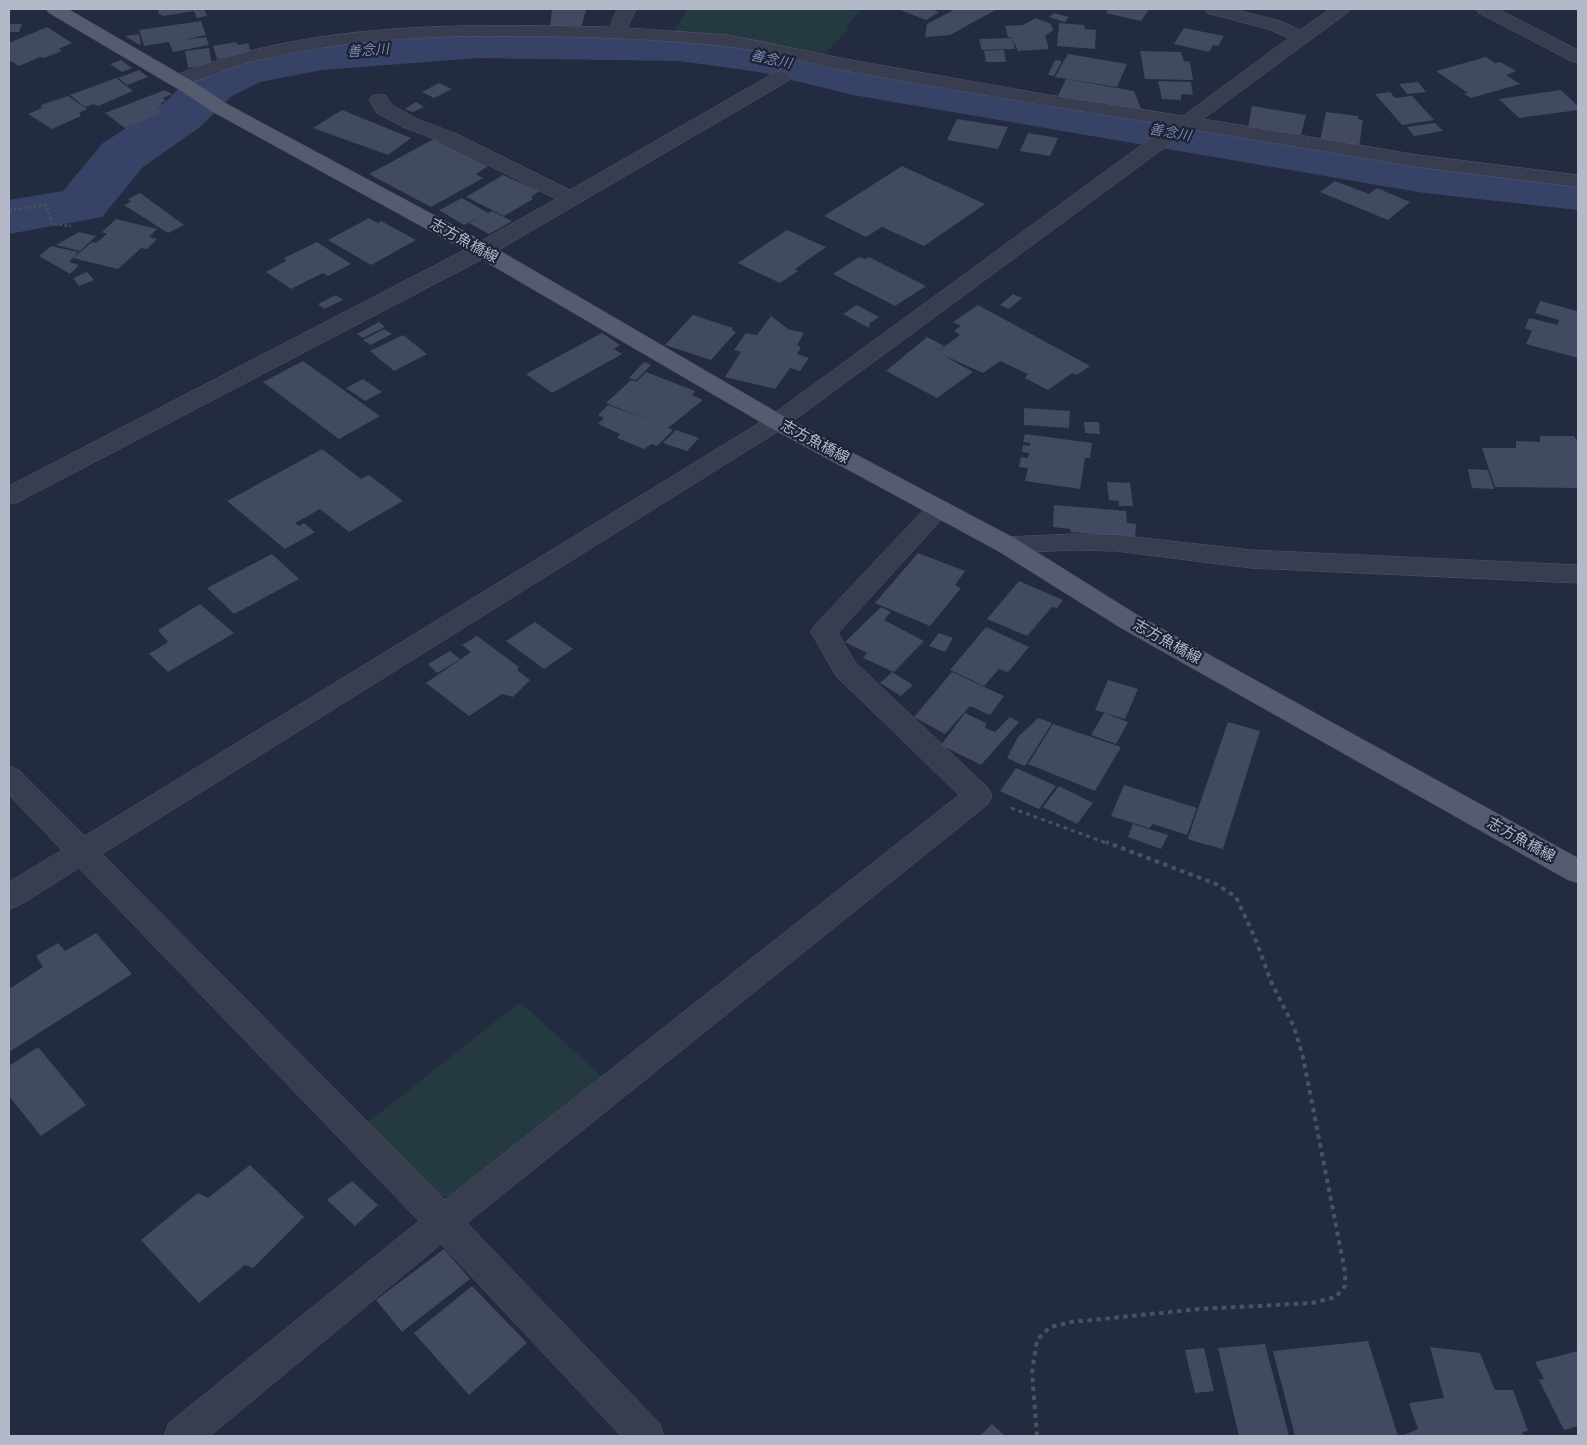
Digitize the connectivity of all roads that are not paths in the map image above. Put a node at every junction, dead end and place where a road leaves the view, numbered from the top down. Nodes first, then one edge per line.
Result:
1 (55, 9) edge
2 (627, 9) edge
3 (1213, 9) edge
4 (1341, 9) edge
5 (1485, 9) edge
6 (616, 32) junction
7 (1303, 38) junction
8 (1574, 50) edge
9 (781, 77) dead end
10 (184, 84) junction
11 (379, 100) dead end
12 (1185, 122) junction
13 (1578, 181) edge
14 (570, 198) junction
15 (482, 250) junction
16 (777, 422) junction
17 (9, 496) edge
18 (939, 509) junction
19 (1007, 545) junction
20 (1578, 574) edge
21 (9, 777) edge
22 (81, 852) junction
23 (1578, 872) edge
24 (9, 896) edge
25 (443, 1222) junction
26 (182, 1436) edge
27 (646, 1436) edge

1 - 10 main road, 志方魚橋線
2 - 6 street
3 - 7 street
4 - 7 street
5 - 8 street
6 - 10 street
6 - 12 street
7 - 12 street
9 - 14 street
10 - 15 main road, 志方魚橋線
11 - 14 street
12 - 13 street
12 - 16 street
14 - 15 street
15 - 16 main road, 志方魚橋線
15 - 17 street
16 - 18 main road, 志方魚橋線
16 - 22 street
18 - 19 main road, 志方魚橋線
18 - 25 street
19 - 20 street
19 - 23 main road, 志方魚橋線
21 - 22 street
22 - 24 street
22 - 25 street
25 - 26 street
25 - 27 street

